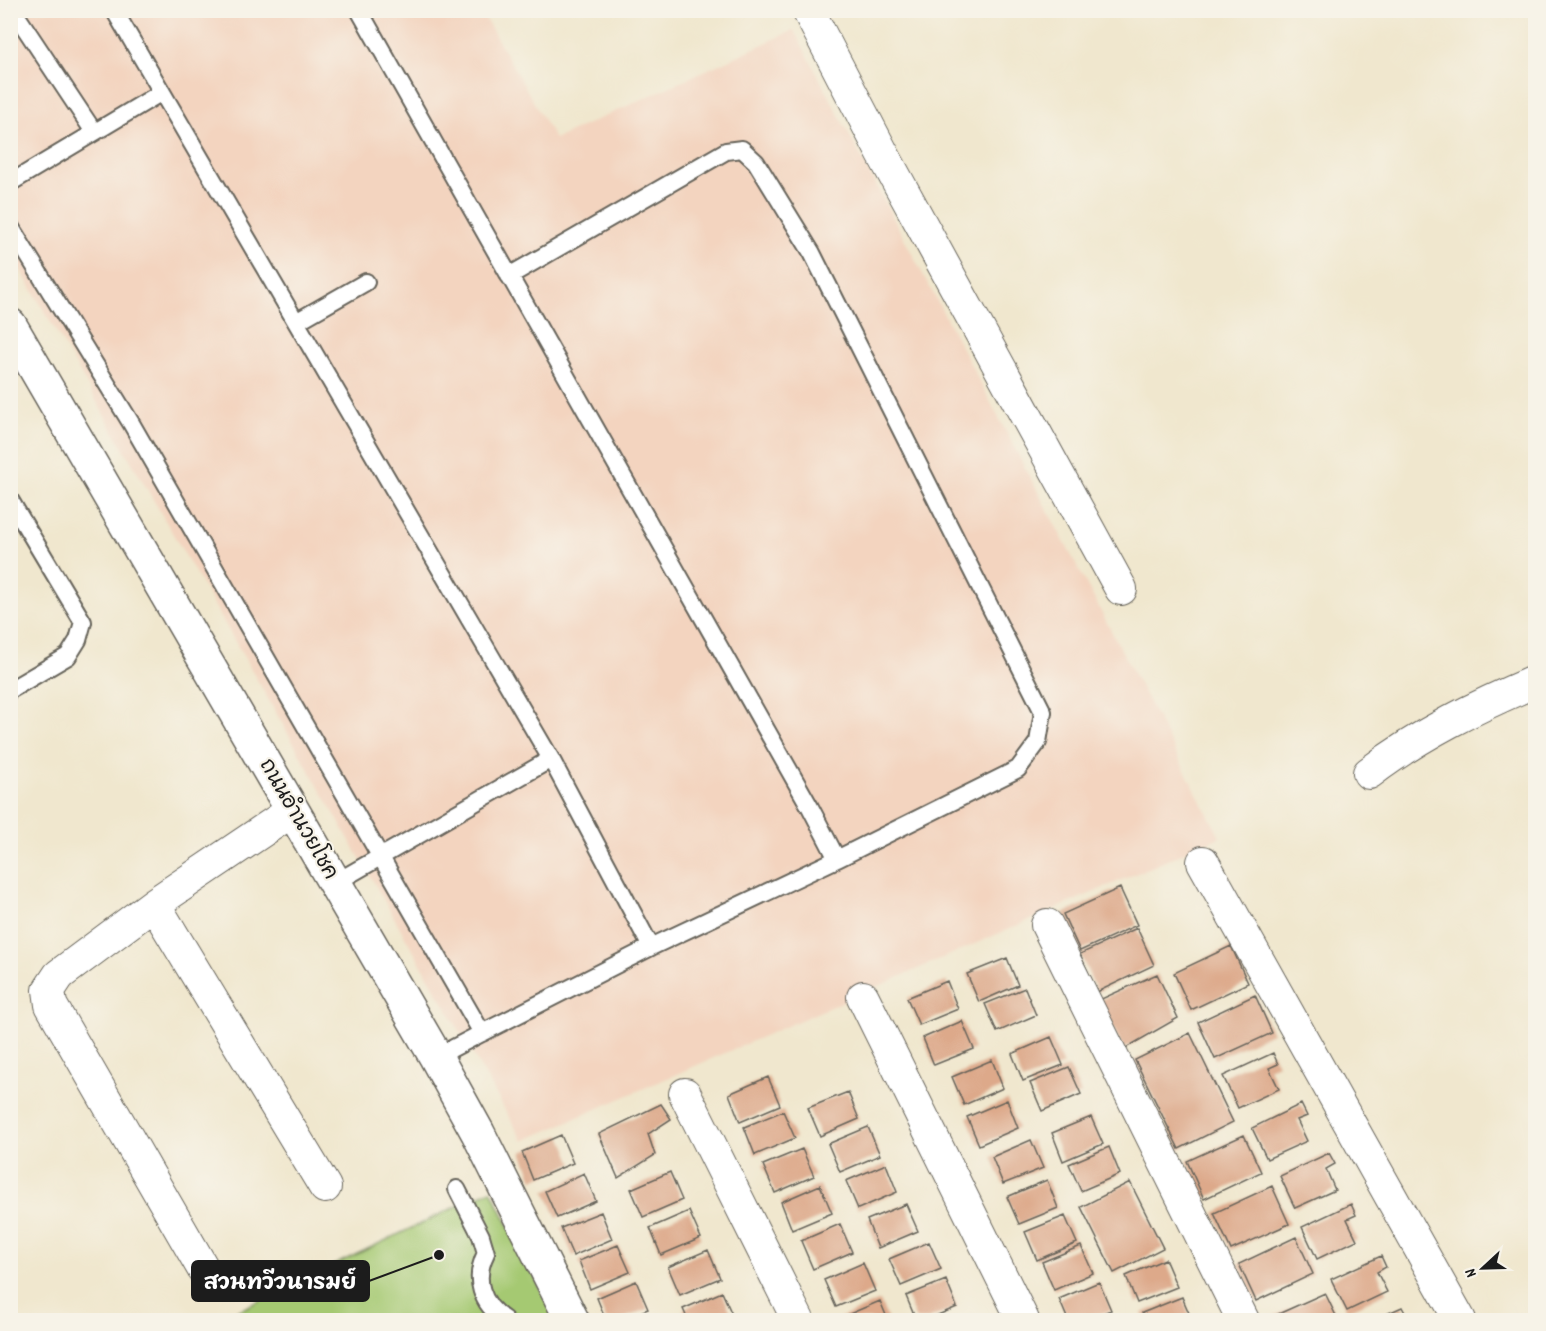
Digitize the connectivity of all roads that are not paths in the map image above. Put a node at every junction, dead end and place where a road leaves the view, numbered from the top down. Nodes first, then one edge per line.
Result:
1 (13, 10) edge
2 (114, 10) edge
3 (359, 10) edge
4 (808, 10) edge
5 (162, 92) junction
6 (94, 132) junction
7 (10, 183) edge
8 (10, 226) edge
9 (509, 276) junction
10 (366, 282) dead end
11 (296, 322) junction
12 (10, 325) edge
13 (10, 500) edge
14 (1121, 589) dead end
15 (1536, 681) edge
16 (10, 690) edge
17 (551, 759) junction
18 (1369, 773) dead end
19 (292, 811) junction
20 (381, 857) junction
21 (837, 859) junction
22 (1203, 862) dead end
23 (333, 884) junction
24 (154, 904) junction
25 (1047, 925) dead end
26 (651, 947) junction
27 (863, 997) dead end
28 (482, 1033) junction
29 (436, 1057) junction
30 (685, 1094) dead end
31 (325, 1187) dead end
32 (457, 1189) dead end
33 (206, 1272) dead end
34 (505, 1320) edge
35 (572, 1320) edge
36 (798, 1320) edge
37 (1023, 1320) edge
38 (1243, 1320) edge
39 (1460, 1320) edge

1 - 6 lane
2 - 5 lane
3 - 9 lane
4 - 14 street
5 - 6 lane
5 - 11 lane
6 - 7 lane
8 - 20 lane
9 - 21 lane
9 - 21 lane
10 - 11 lane
11 - 17 lane
12 - 19 street, ถนนอำนวยโชค
13 - 16 lane
15 - 18 street
17 - 20 lane
17 - 26 lane
19 - 23 street, ถนนอำนวยโชค
19 - 24 street
20 - 23 lane
20 - 28 lane
21 - 26 lane
22 - 39 street
23 - 29 street, ถนนอำนวยโชค
24 - 31 street
24 - 33 street
25 - 38 street
26 - 28 lane
27 - 37 street
28 - 29 lane
29 - 35 street, ถนนอำนวยโชค
30 - 36 street
32 - 34 lane

